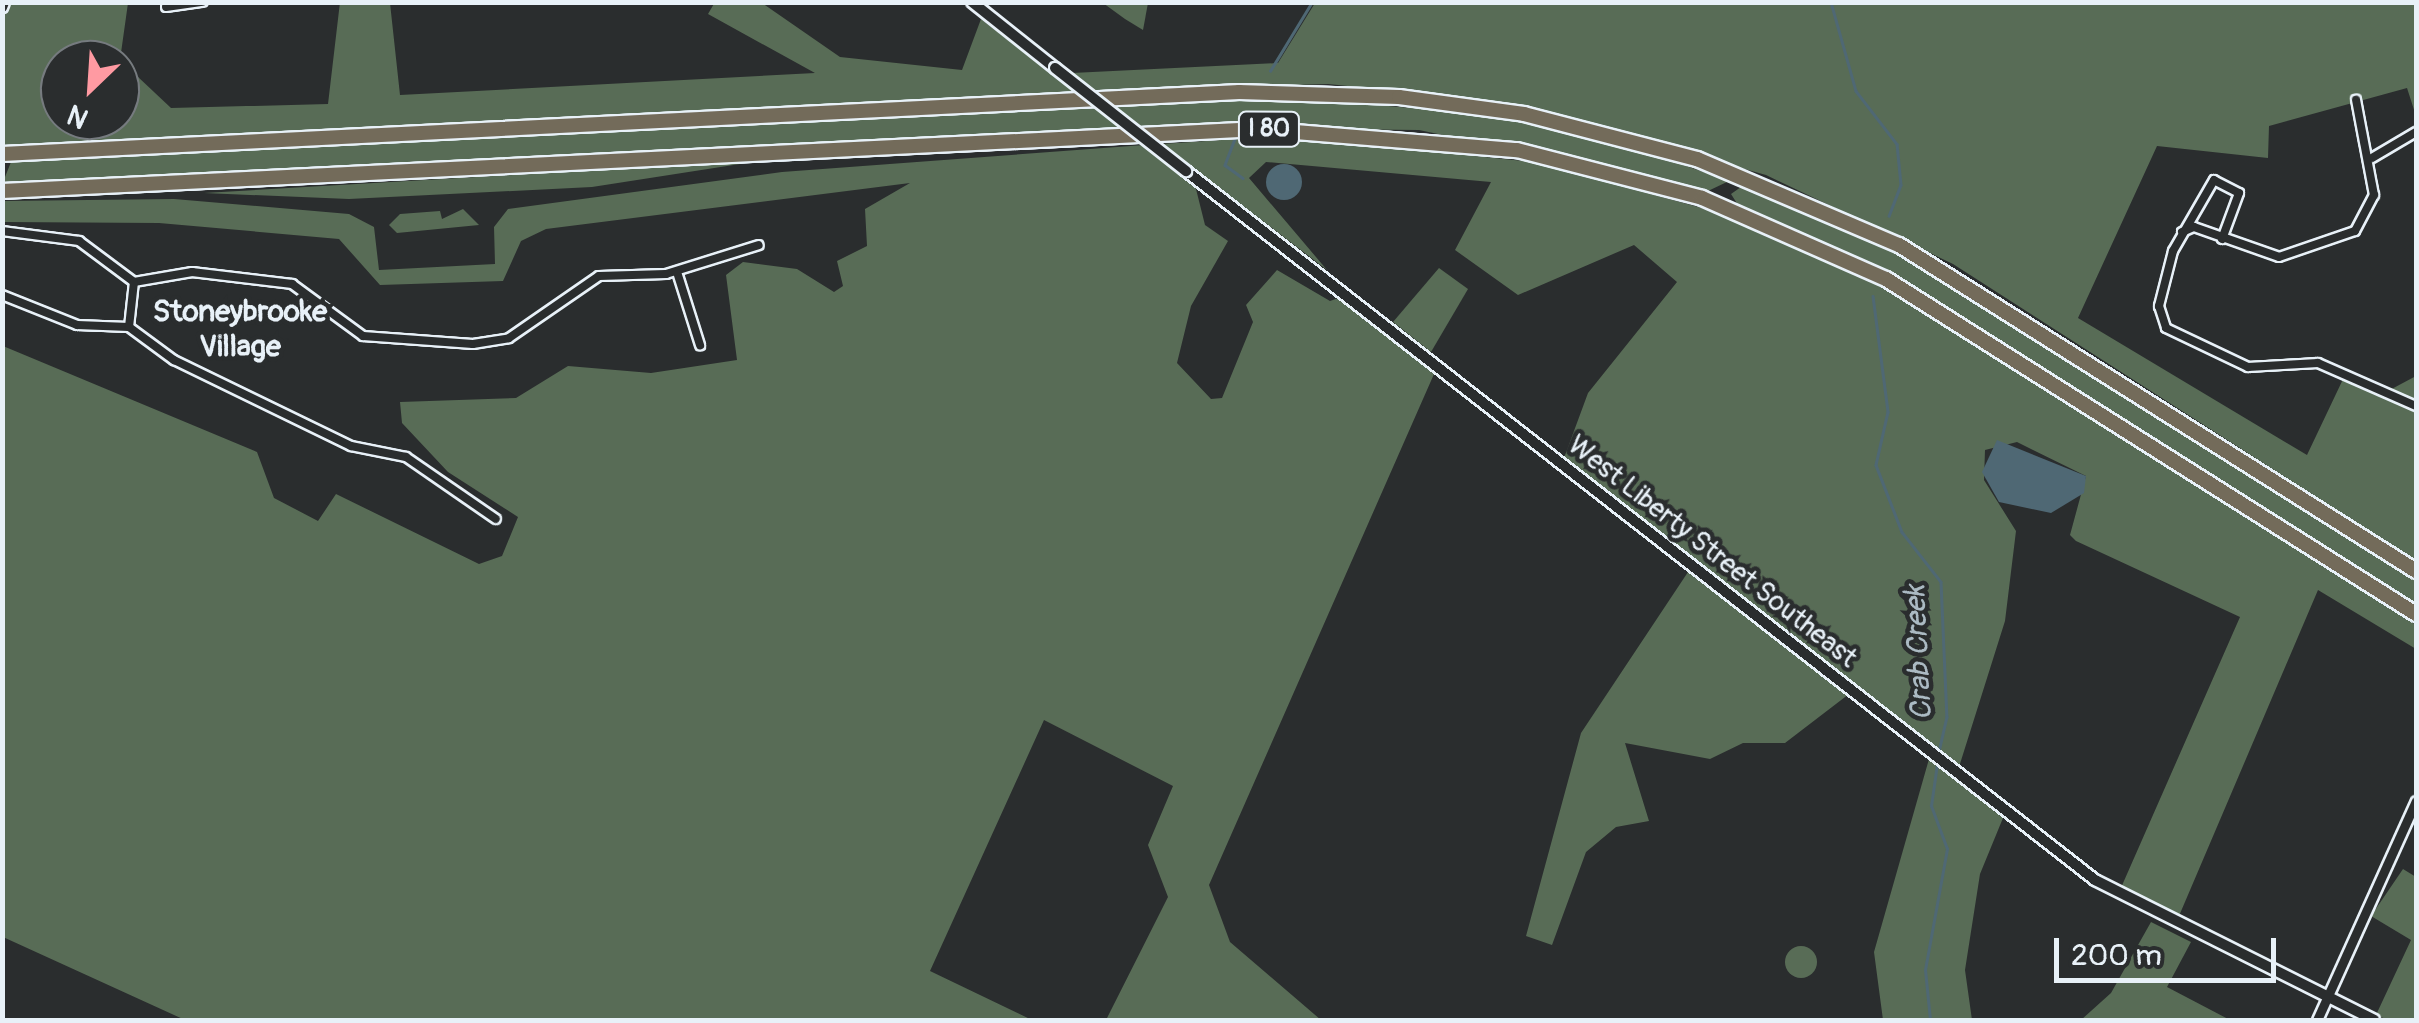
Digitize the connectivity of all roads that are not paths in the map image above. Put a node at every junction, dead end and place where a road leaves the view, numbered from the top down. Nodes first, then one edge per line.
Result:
1 (203, 2) edge
2 (972, 2) edge
3 (166, 7) dead end
4 (2356, 100) dead end
5 (2416, 132) edge
6 (2, 154) edge
7 (2372, 158) junction
8 (2, 192) edge
9 (2, 232) edge
10 (2181, 233) junction
11 (2222, 239) junction
12 (760, 245) dead end
13 (678, 272) junction
14 (134, 282) junction
15 (2, 295) edge
16 (130, 327) junction
17 (700, 345) dead end
18 (2416, 406) edge
19 (496, 518) dead end
20 (2416, 571) edge
21 (2416, 614) edge
22 (2416, 801) edge
23 (2326, 999) junction
24 (2316, 1020) edge
25 (2374, 1020) edge

1 - 3 street
2 - 23 main road, West Liberty Street Southeast, bridge
4 - 7 street
5 - 7 street
6 - 20 highway, I 80
7 - 11 street
8 - 21 highway, I 80
9 - 14 street
10 - 11 street
10 - 11 street
10 - 18 street
12 - 13 street
13 - 14 street
13 - 17 street
14 - 16 street
15 - 16 street
16 - 19 street
22 - 23 street
23 - 24 street
23 - 25 main road, West Liberty Street Southeast

